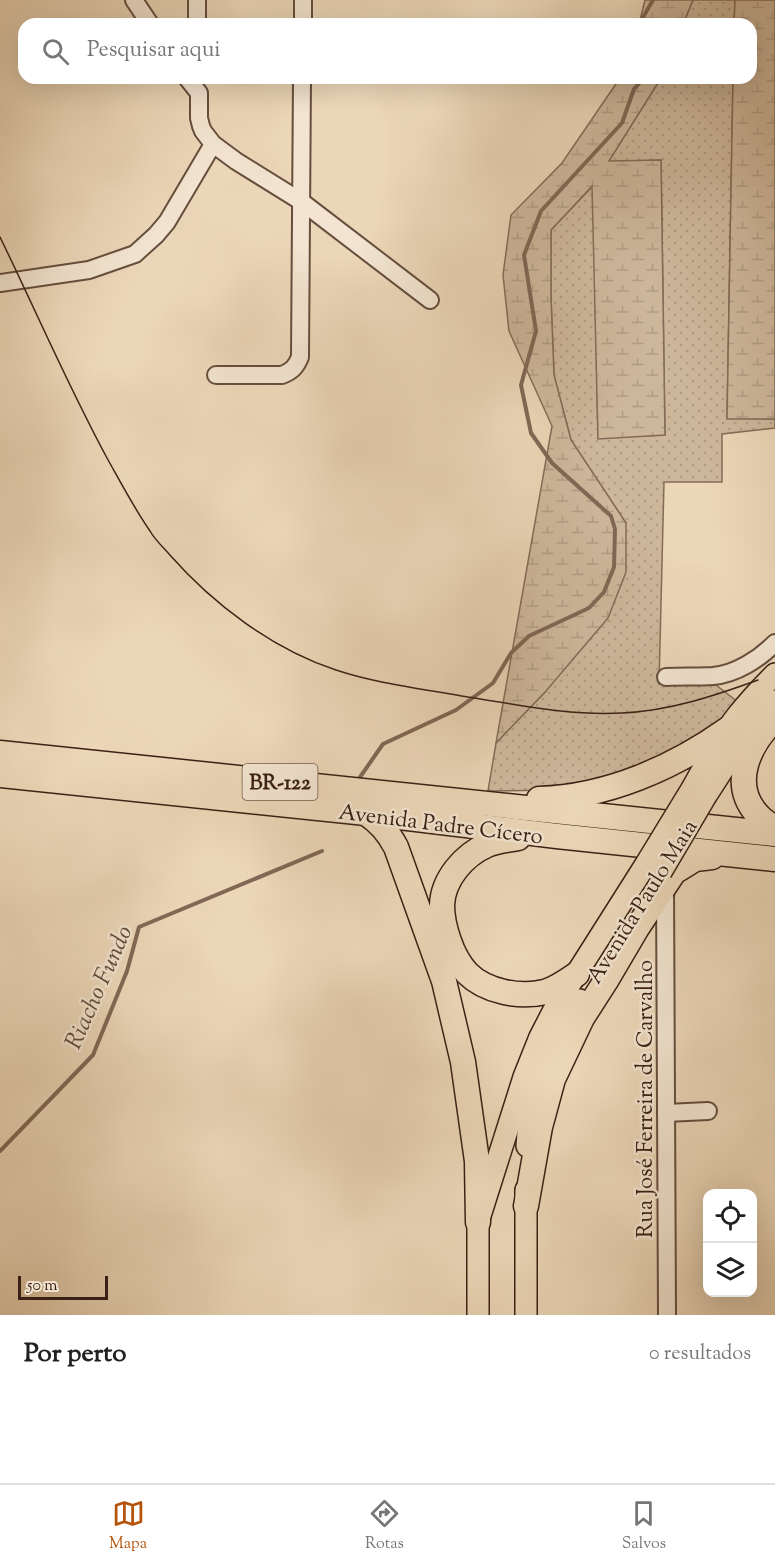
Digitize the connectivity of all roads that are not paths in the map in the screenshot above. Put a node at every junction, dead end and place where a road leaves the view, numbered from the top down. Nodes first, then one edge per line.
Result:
1 (134, 0) edge
2 (197, 0) edge
3 (303, 0) edge
4 (146, 18) edge
5 (197, 18) edge
6 (303, 18) edge
7 (302, 84) edge
8 (199, 85) edge
9 (213, 144) junction
10 (302, 202) junction
11 (0, 283) edge
12 (430, 300) dead end
13 (216, 375) dead end
14 (775, 643) edge
15 (775, 674) edge
16 (666, 677) dead end
17 (775, 701) edge
18 (775, 719) edge
19 (728, 729) junction
20 (0, 753) edge
21 (0, 775) edge
22 (700, 791) junction
23 (473, 802) junction
24 (366, 813) junction
25 (775, 827) edge
26 (775, 834) edge
27 (557, 836) junction
28 (730, 854) junction
29 (775, 859) edge
30 (658, 873) junction
31 (577, 974) junction
32 (708, 1111) dead end
33 (666, 1113) junction
34 (526, 1206) junction
35 (478, 1222) junction
36 (478, 1315) edge
37 (526, 1315) edge
38 (667, 1315) edge

1 - 4 street
2 - 5 street
3 - 6 street
7 - 10 street
8 - 9 street
9 - 10 street
9 - 11 street
10 - 12 street
10 - 13 street
14 - 16 street
15 - 19 main road
17 - 22 main road, Avenida Paulo Maia
18 - 25 highway
19 - 22 main road
19 - 23 highway
20 - 23 highway, Avenida Padre Cícero / BR-122
21 - 24 highway, Avenida Padre Cícero / BR-122
22 - 30 main road, bridge
23 - 26 highway, Avenida Padre Cícero / BR-122
24 - 27 highway, Avenida Padre Cícero / BR-122
24 - 35 highway
27 - 28 highway, Avenida Padre Cícero / BR-122
27 - 31 highway
28 - 29 highway, Avenida Padre Cícero / BR-122
28 - 30 highway
30 - 31 main road
30 - 33 street, Rua José Ferreira de Carvalho
30 - 34 highway
30 - 34 main road, Avenida Paulo Maia
31 - 35 main road
32 - 33 street
33 - 38 street, Rua José Ferreira de Carvalho
34 - 37 main road, Avenida Paulo Maia
35 - 36 main road

